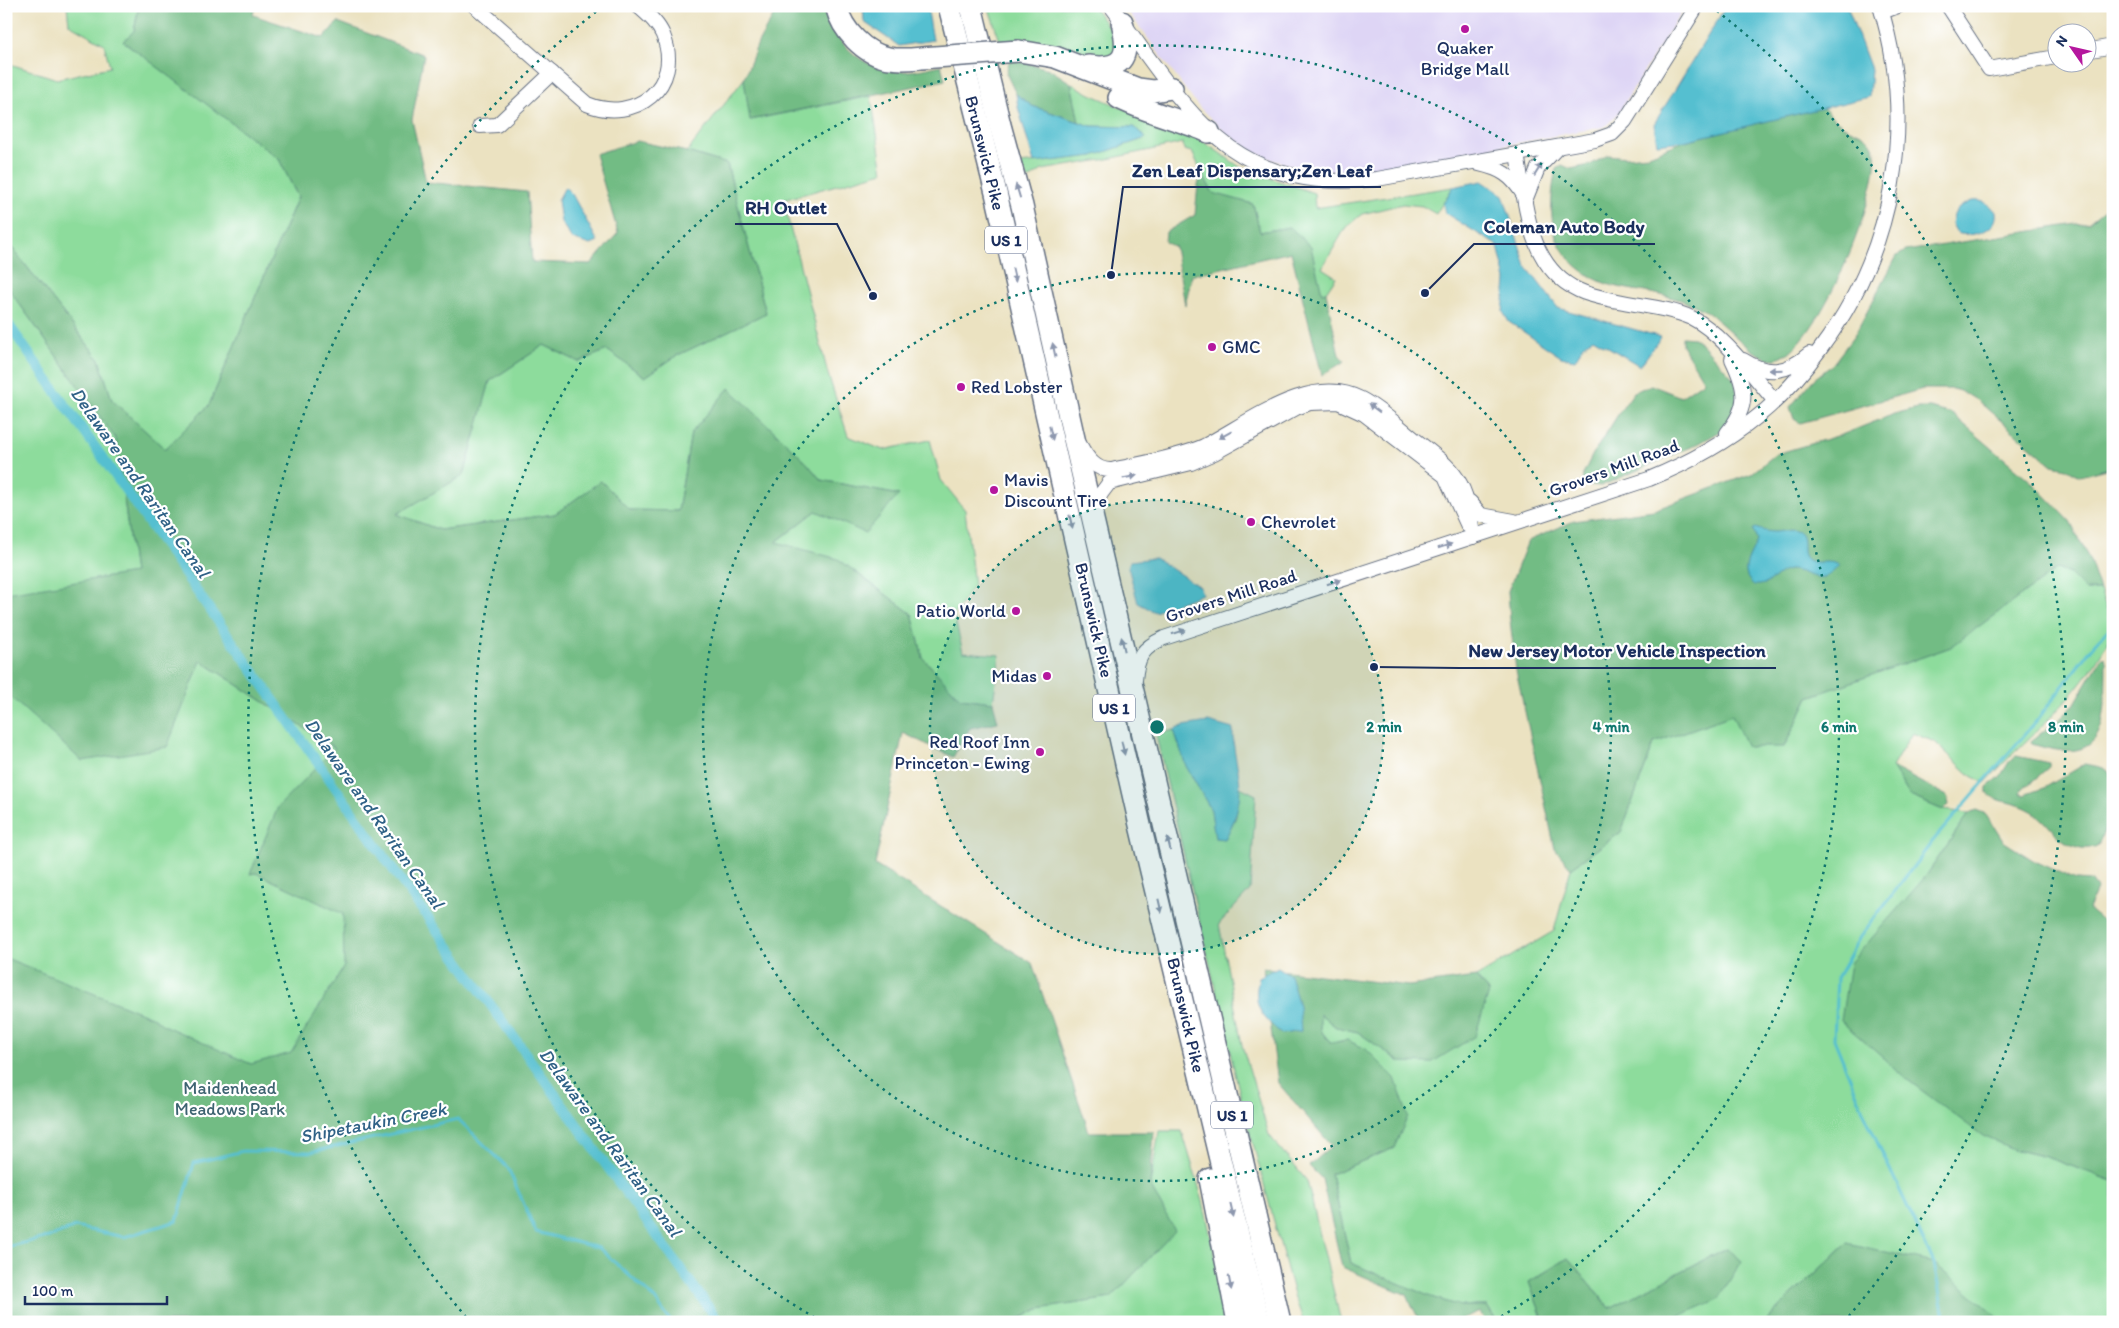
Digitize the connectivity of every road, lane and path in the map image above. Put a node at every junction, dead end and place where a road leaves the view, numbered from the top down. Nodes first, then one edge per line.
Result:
1 (475, 6) edge
2 (638, 6) edge
3 (836, 6) edge
4 (949, 6) edge
5 (971, 6) edge
6 (976, 6) edge
7 (1697, 6) edge
8 (1898, 6) edge
9 (1948, 6) edge
10 (1881, 9) edge
11 (1117, 14) edge
12 (977, 34) junction
13 (2113, 46) edge
14 (2096, 49) edge
15 (2046, 59) edge
16 (1073, 64) junction
17 (552, 73) junction
18 (1176, 94) junction
19 (1119, 98) junction
20 (480, 126) dead end
21 (1209, 132) junction
22 (1558, 147) junction
23 (1517, 154) junction
24 (1473, 162) junction
25 (1525, 198) junction
26 (1831, 336) junction
27 (1723, 343) junction
28 (1775, 401) junction
29 (1072, 434) junction
30 (1714, 447) junction
31 (1466, 495) junction
32 (1519, 522) junction
33 (1094, 524) junction
34 (1474, 537) junction
35 (1134, 692) junction
36 (1184, 908) junction
37 (1168, 942) junction
38 (1238, 1322) edge
39 (1258, 1322) edge
40 (1280, 1322) edge
41 (1293, 1322) edge

1 - 17 street
2 - 17 street
3 - 16 highway, bridge
4 -> 37 highway, Brunswick Pike / US 1
5 - 12 highway, Brunswick Pike / US 1
6 - 12 highway
7 - 22 street
8 - 10 street
9 - 15 street
10 - 26 street, Grovers Mill Road
11 - 16 highway
11 - 18 street
29 -> 12 highway, Brunswick Pike / US 1
13 - 14 street
16 - 18 highway
16 - 19 highway
17 - 20 street
18 - 19 highway
18 - 21 street
19 - 21 highway
21 - 24 street
22 - 23 street
25 -> 22 street
23 - 24 street
23 - 25 street
24 - 25 street
25 - 27 street
26 -> 27 street
26 - 28 street, Grovers Mill Road
27 - 28 street
27 - 30 street
28 - 30 street, Grovers Mill Road
31 -> 29 street
29 - 33 highway, Brunswick Pike / US 1
30 - 32 street, Grovers Mill Road
31 - 32 street
31 - 34 street
32 - 34 street, Grovers Mill Road
33 -> 34 street
35 -> 33 highway, Brunswick Pike / US 1
35 -> 34 street, Grovers Mill Road
36 -> 35 highway, Brunswick Pike / US 1
36 - 40 highway, Brunswick Pike / US 1
36 - 41 highway
37 -> 38 highway
37 -> 39 highway, Brunswick Pike / US 1

